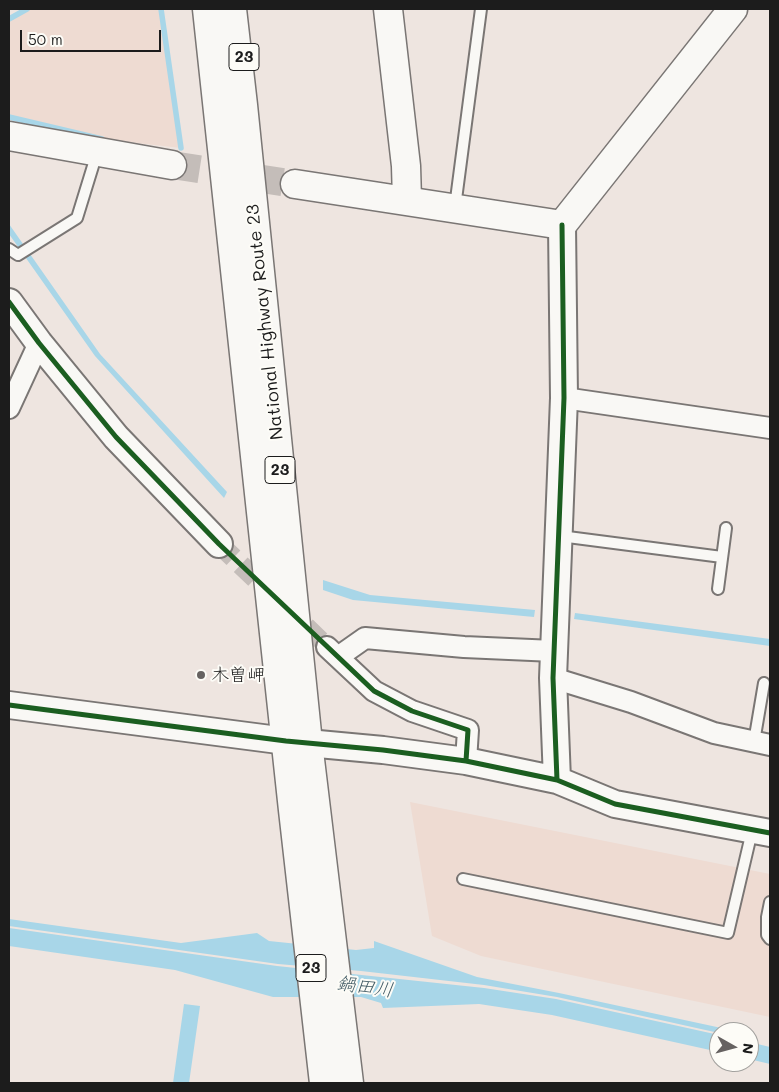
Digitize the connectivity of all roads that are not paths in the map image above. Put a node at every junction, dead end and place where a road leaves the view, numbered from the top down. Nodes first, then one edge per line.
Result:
1 (192, 9) edge
2 (207, 9) edge
3 (232, 9) edge
4 (242, 9) edge
5 (388, 9) edge
6 (481, 9) edge
7 (733, 9) edge
8 (243, 105) junction
9 (9, 136) edge
10 (98, 152) junction
11 (223, 152) junction
12 (172, 165) tunnel mouth
13 (295, 184) tunnel mouth
14 (407, 200) junction
15 (455, 208) junction
16 (562, 225) junction
17 (9, 249) edge
18 (9, 302) edge
19 (39, 343) junction
20 (564, 398) junction
21 (9, 408) edge
22 (770, 428) edge
23 (726, 528) dead end
24 (559, 536) junction
25 (219, 544) tunnel mouth
26 (722, 557) junction
27 (718, 589) dead end
28 (554, 651) junction
29 (554, 678) junction
30 (764, 683) dead end
31 (9, 705) edge
32 (297, 742) junction
33 (762, 743) edge
34 (466, 761) junction
35 (556, 780) junction
36 (761, 832) edge
37 (463, 879) dead end
38 (770, 902) edge
39 (770, 939) edge
40 (328, 1013) junction
41 (324, 1083) edge
42 (349, 1083) edge

1 - 11 main road, 23
2 - 11 main road, National Highway Route 23 / 23
3 - 8 main road, National Highway Route 23 / 23
4 - 8 main road, 23
5 - 14 main road
6 - 15 lane
7 - 16 main road
8 - 32 main road, National Highway Route 23 / 23
9 - 10 main road
10 - 12 main road
10 - 17 lane
11 - 32 main road, National Highway Route 23 / 23
13 - 14 main road
14 - 15 main road
15 - 16 main road
16 - 20 street
18 - 19 street
19 - 21 street
19 - 25 street
20 - 22 street
20 - 24 street
23 - 26 lane
24 - 26 lane
24 - 28 street
26 - 27 lane
28 - 29 street
28 - 34 street
29 - 33 street
29 - 35 street
30 - 33 lane
31 - 32 street
32 - 34 street
32 - 40 main road, National Highway Route 23 / 23
34 - 35 street
35 - 36 street
36 - 37 lane
38 - 39 lane
40 - 41 main road, National Highway Route 23 / 23
40 - 42 main road, National Highway Route 23 / 23

